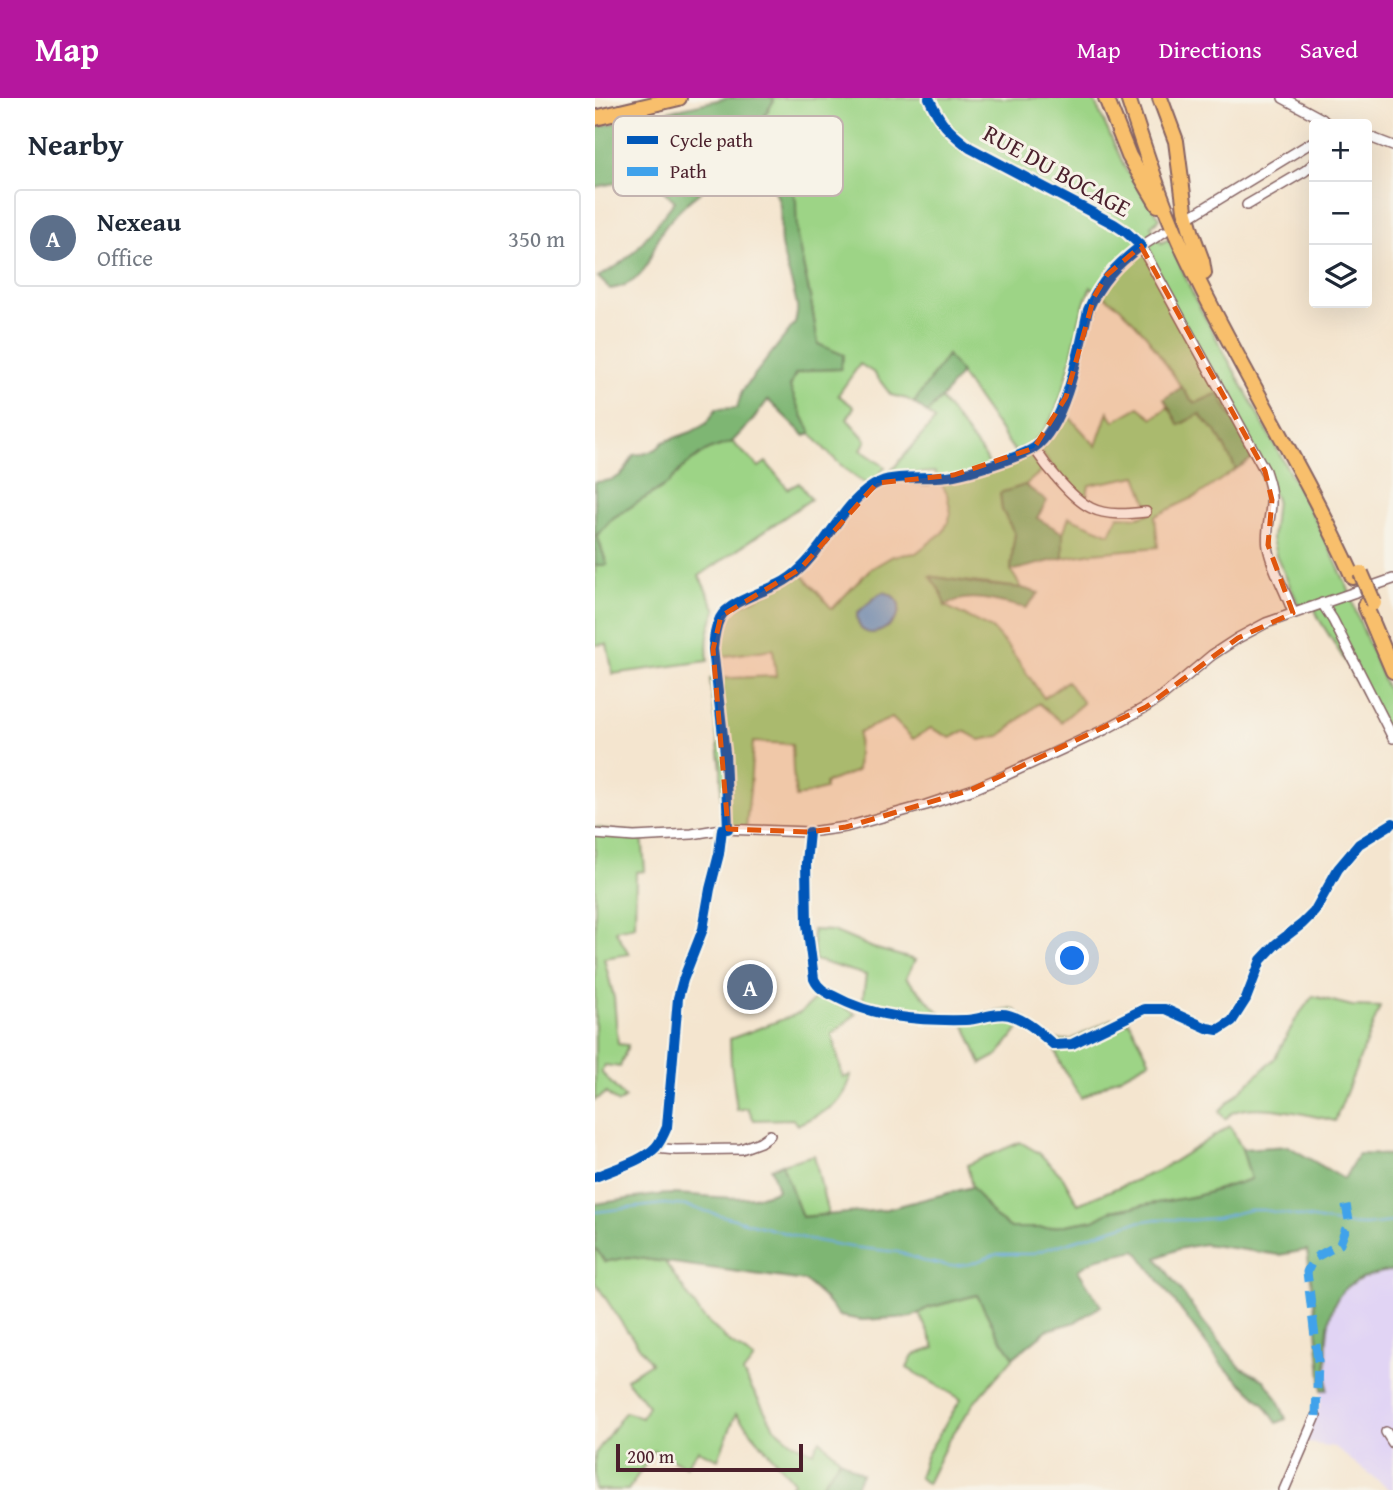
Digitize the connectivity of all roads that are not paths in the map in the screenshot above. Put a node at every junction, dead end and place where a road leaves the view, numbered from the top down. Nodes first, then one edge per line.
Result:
1 (637, 98) edge
2 (679, 98) edge
3 (929, 98) edge
4 (1100, 98) edge
5 (1106, 98) edge
6 (1128, 98) edge
7 (1138, 98) edge
8 (1160, 98) edge
9 (1172, 98) edge
10 (1283, 98) edge
11 (595, 109) edge
12 (595, 118) edge
13 (1322, 119) edge
14 (1372, 138) edge
15 (1176, 141) junction
16 (1309, 144) edge
17 (1393, 146) edge
18 (1129, 156) junction
19 (1309, 167) edge
20 (1247, 205) dead end
21 (1192, 215) dead end
22 (1164, 232) dead end
23 (1141, 246) junction
24 (1188, 261) junction
25 (1204, 273) junction
26 (1034, 447) junction
27 (1146, 512) dead end
28 (1357, 575) junction
29 (1393, 579) edge
30 (1322, 603) junction
31 (1369, 604) junction
32 (1293, 613) junction
33 (1393, 648) edge
34 (1393, 671) edge
35 (1393, 738) edge
36 (1393, 823) edge
37 (725, 829) junction
38 (809, 832) junction
39 (595, 834) edge
40 (770, 1135) dead end
41 (655, 1148) junction
42 (595, 1177) edge
43 (1316, 1416) dead end
44 (1386, 1432) dead end
45 (1393, 1443) edge
46 (1284, 1490) edge

1 - 11 highway
2 - 12 highway
3 - 23 street, RUE DU BOCAGE
4 - 18 highway
5 - 18 highway
6 - 24 highway
7 - 25 highway
8 - 15 highway
9 - 15 highway
10 - 13 street
14 - 17 street
15 - 25 highway
16 - 21 street
18 - 24 highway
19 - 20 street
22 - 23 street, RUE DU BOCAGE
23 - 26 street
23 - 32 street
24 - 28 highway
25 - 28 highway
26 - 27 street
26 - 37 street
28 - 31 highway, bridge
29 - 30 street
30 - 32 street
30 - 35 street
31 - 33 highway
31 - 34 highway
32 - 38 street
36 - 38 street
37 - 38 street
37 - 39 street
37 - 41 street
40 - 41 street
41 - 42 street
43 - 46 street
44 - 45 street

